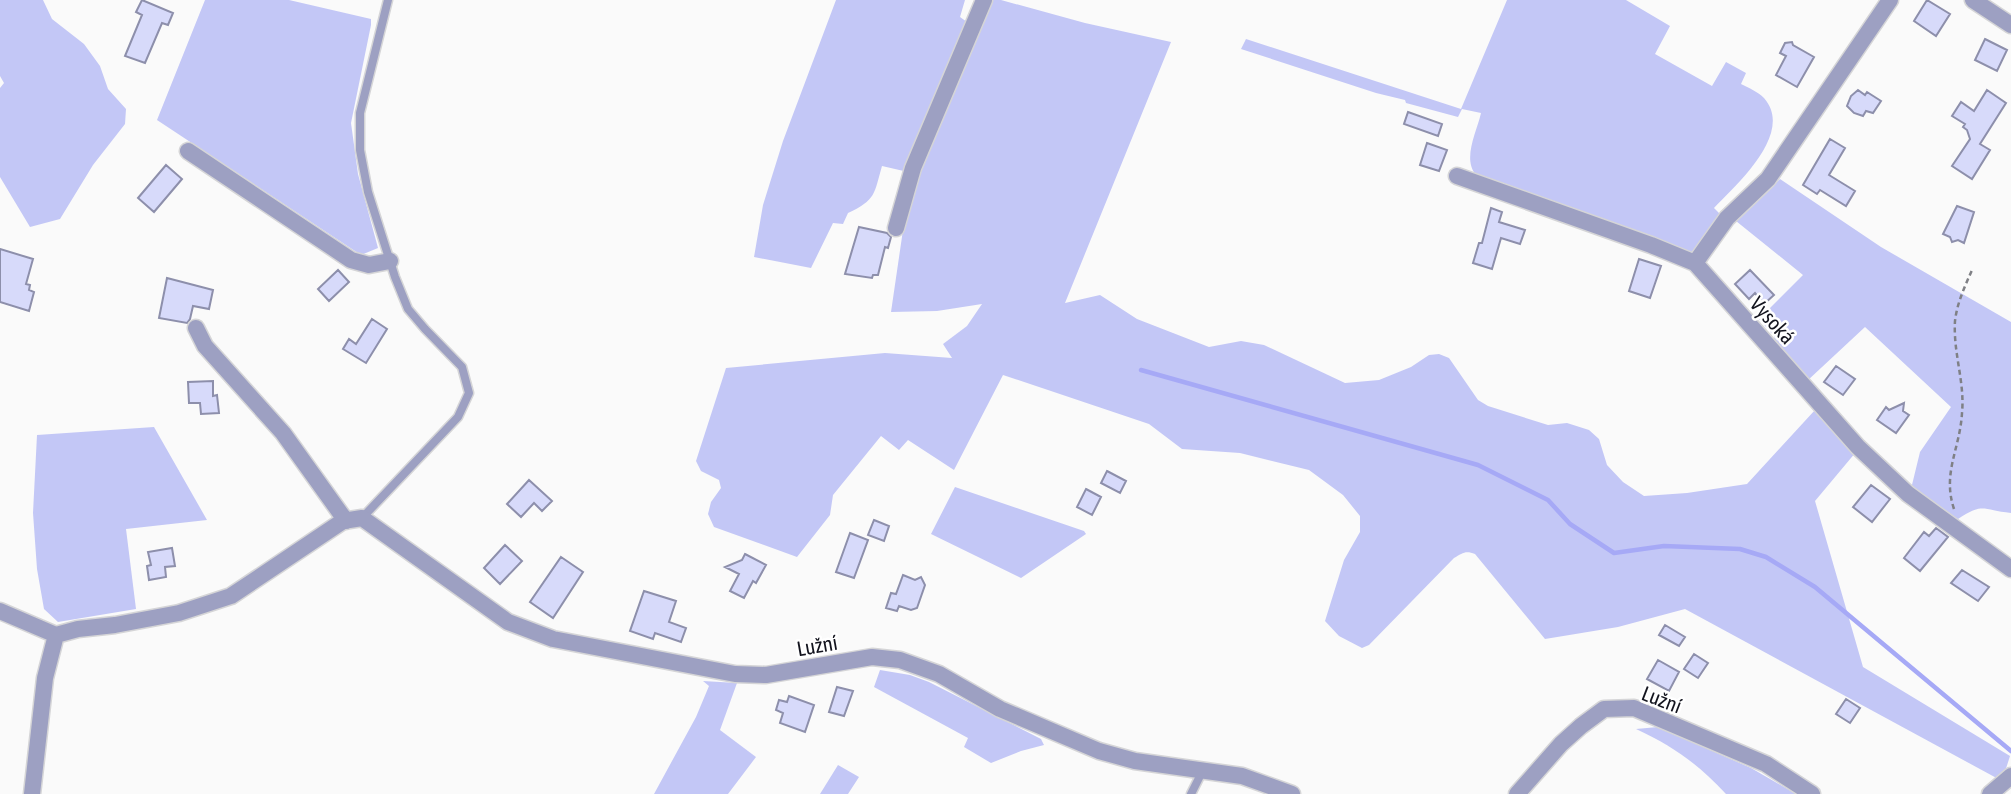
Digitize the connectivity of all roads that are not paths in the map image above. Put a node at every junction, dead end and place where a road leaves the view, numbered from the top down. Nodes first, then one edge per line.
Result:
1 (388, 0) edge
2 (984, 0) edge
3 (1889, 0) edge
4 (1973, 0) edge
5 (2011, 24) edge
6 (188, 150) dead end
7 (1457, 176) dead end
8 (896, 228) dead end
9 (390, 261) junction
10 (1695, 263) junction
11 (195, 328) dead end
12 (354, 519) junction
13 (2011, 569) edge
14 (0, 611) edge
15 (56, 635) junction
16 (1202, 772) junction
17 (2011, 776) edge
18 (1994, 791) edge
19 (32, 794) edge
20 (1191, 794) edge
21 (1293, 794) edge
22 (1517, 794) edge
23 (1812, 794) edge
24 (1974, 794) edge

1 - 9 lane
2 - 8 street
3 - 10 street
4 - 5 street
6 - 9 street
7 - 10 street, Vysoká
9 - 12 lane
10 - 13 street, Vysoká
11 - 12 street, Lužní
12 - 15 street
12 - 16 street, Lužní
14 - 15 street
15 - 19 street
16 - 20 lane
16 - 21 street, Lužní
17 - 18 street
18 - 24 street
22 - 23 street, Lužní

